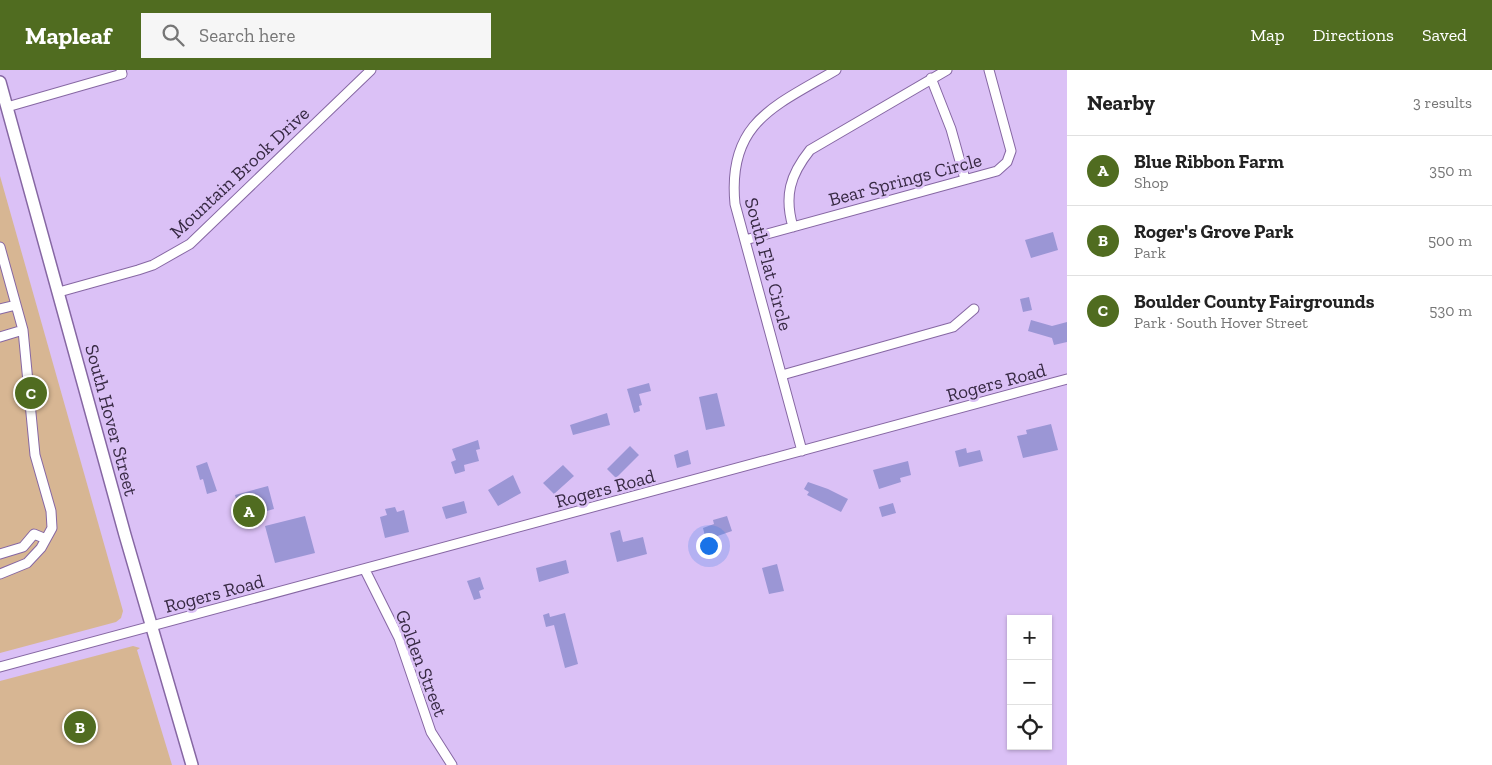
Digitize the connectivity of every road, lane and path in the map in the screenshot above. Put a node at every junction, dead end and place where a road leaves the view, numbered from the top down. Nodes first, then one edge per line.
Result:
1 (121, 70) edge
2 (371, 70) edge
3 (836, 70) edge
4 (947, 70) edge
5 (989, 70) edge
6 (932, 78) junction
7 (0, 82) edge
8 (7, 107) junction
9 (965, 179) junction
10 (793, 227) junction
11 (745, 240) junction
12 (0, 247) edge
13 (59, 292) junction
14 (16, 305) junction
15 (0, 309) edge
16 (974, 309) dead end
17 (23, 330) junction
18 (0, 336) edge
19 (782, 374) junction
20 (1067, 379) edge
21 (802, 451) junction
22 (46, 539) junction
23 (0, 554) edge
24 (365, 570) junction
25 (0, 574) edge
26 (151, 627) junction
27 (0, 667) edge
28 (192, 765) edge
29 (452, 765) edge

1 - 8 street
2 - 13 street, Mountain Brook Drive
3 - 11 street, South Flat Circle
4 - 6 street
5 - 9 street, Bear Springs Circle
6 - 9 street
6 - 10 street
7 - 8 main road, South Hover Street
8 - 13 main road, South Hover Street
9 - 10 street, Bear Springs Circle
10 - 11 street, Bear Springs Circle
11 - 19 street, South Flat Circle
12 - 14 street
13 - 26 main road, South Hover Street
14 - 15 street
14 - 17 street
16 - 19 street
17 - 18 street
17 - 22 street
19 - 21 street, South Flat Circle
20 - 21 street, Rogers Road
21 - 24 street, Rogers Road
22 - 23 street
22 - 25 street
24 - 26 street, Rogers Road
24 - 29 street, Golden Street
26 - 27 street, Rogers Road
26 - 28 main road, South Hover Street

